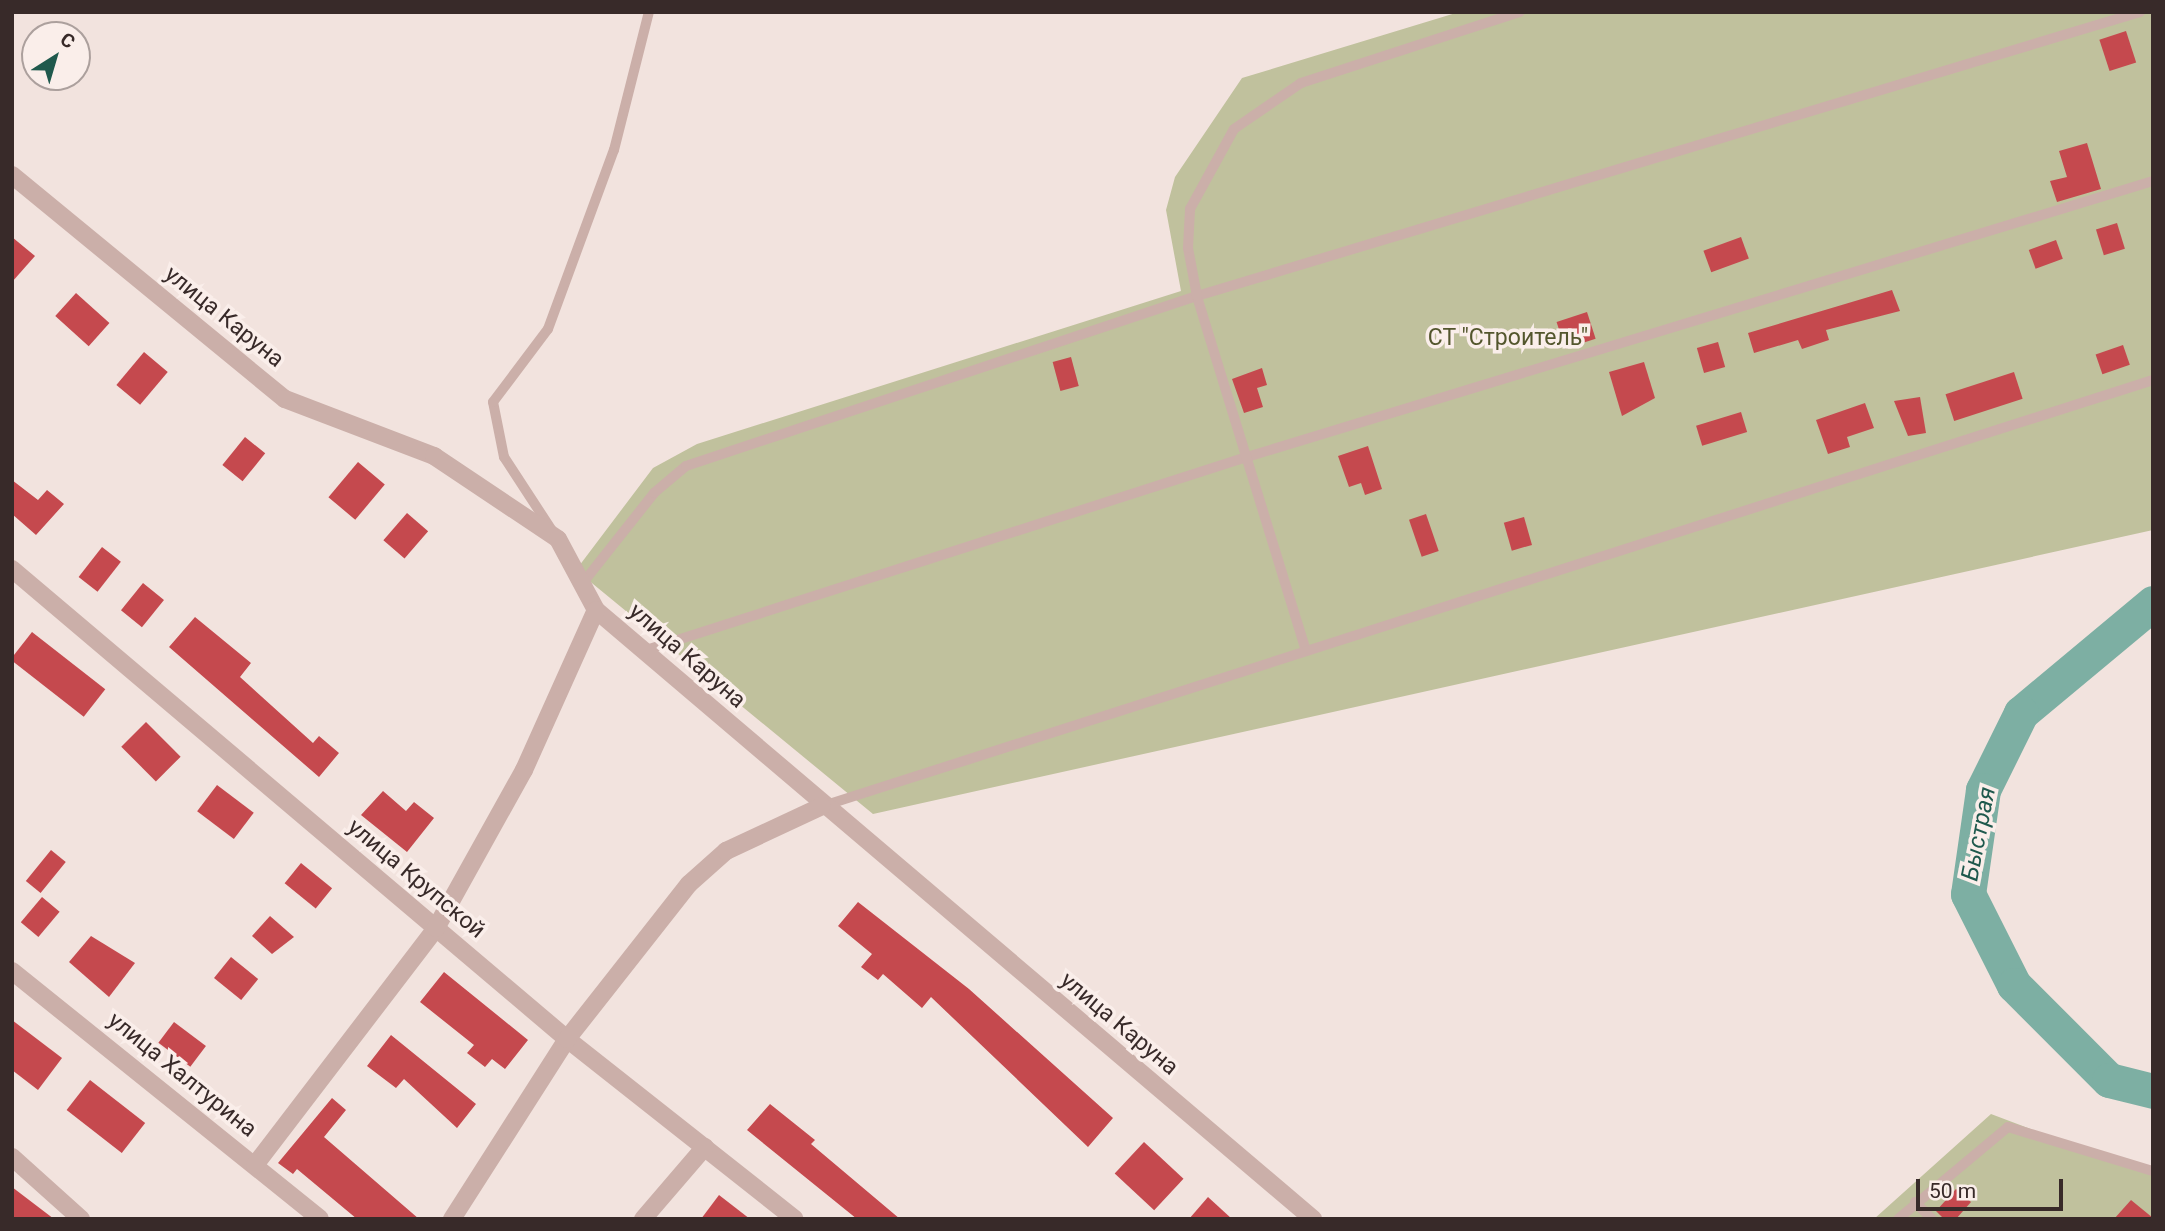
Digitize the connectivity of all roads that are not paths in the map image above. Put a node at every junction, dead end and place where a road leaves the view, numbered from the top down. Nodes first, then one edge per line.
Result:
1 (649, 12) edge
2 (1520, 12) edge
3 (2140, 12) edge
4 (12, 175) edge
5 (2153, 181) edge
6 (1197, 296) junction
7 (2153, 380) edge
8 (1247, 457) junction
9 (558, 539) junction
10 (12, 569) edge
11 (582, 584) junction
12 (596, 610) junction
13 (643, 651) junction
14 (1306, 651) junction
15 (821, 806) junction
16 (436, 928) junction
17 (12, 971) edge
18 (567, 1039) junction
19 (705, 1147) junction
20 (12, 1157) edge
21 (255, 1165) junction
22 (2153, 1171) edge
23 (1915, 1202) junction
24 (81, 1219) edge
25 (320, 1219) edge
26 (452, 1219) edge
27 (643, 1219) edge
28 (795, 1219) edge
29 (1313, 1219) edge
30 (1898, 1219) edge
31 (1932, 1219) edge

1 - 9 lane
2 - 6 lane
3 - 6 lane
4 - 9 street, улица Каруна
5 - 8 lane
6 - 8 lane
6 - 11 lane
7 - 14 lane
8 - 13 lane
8 - 14 lane
9 - 11 street, улица Каруна
10 - 16 street, улица Крупской
11 - 12 street, улица Каруна
12 - 13 street, улица Каруна
12 - 16 street
13 - 15 street, улица Каруна
14 - 15 lane
15 - 18 street
15 - 29 street, улица Каруна
16 - 18 street, улица Крупской
16 - 21 street
17 - 21 street, улица Халтурина
18 - 19 street, улица Крупской
18 - 26 street
19 - 27 street
19 - 28 street, улица Крупской
20 - 24 street
21 - 25 street, улица Халтурина
22 - 23 lane
23 - 30 lane
23 - 31 lane

